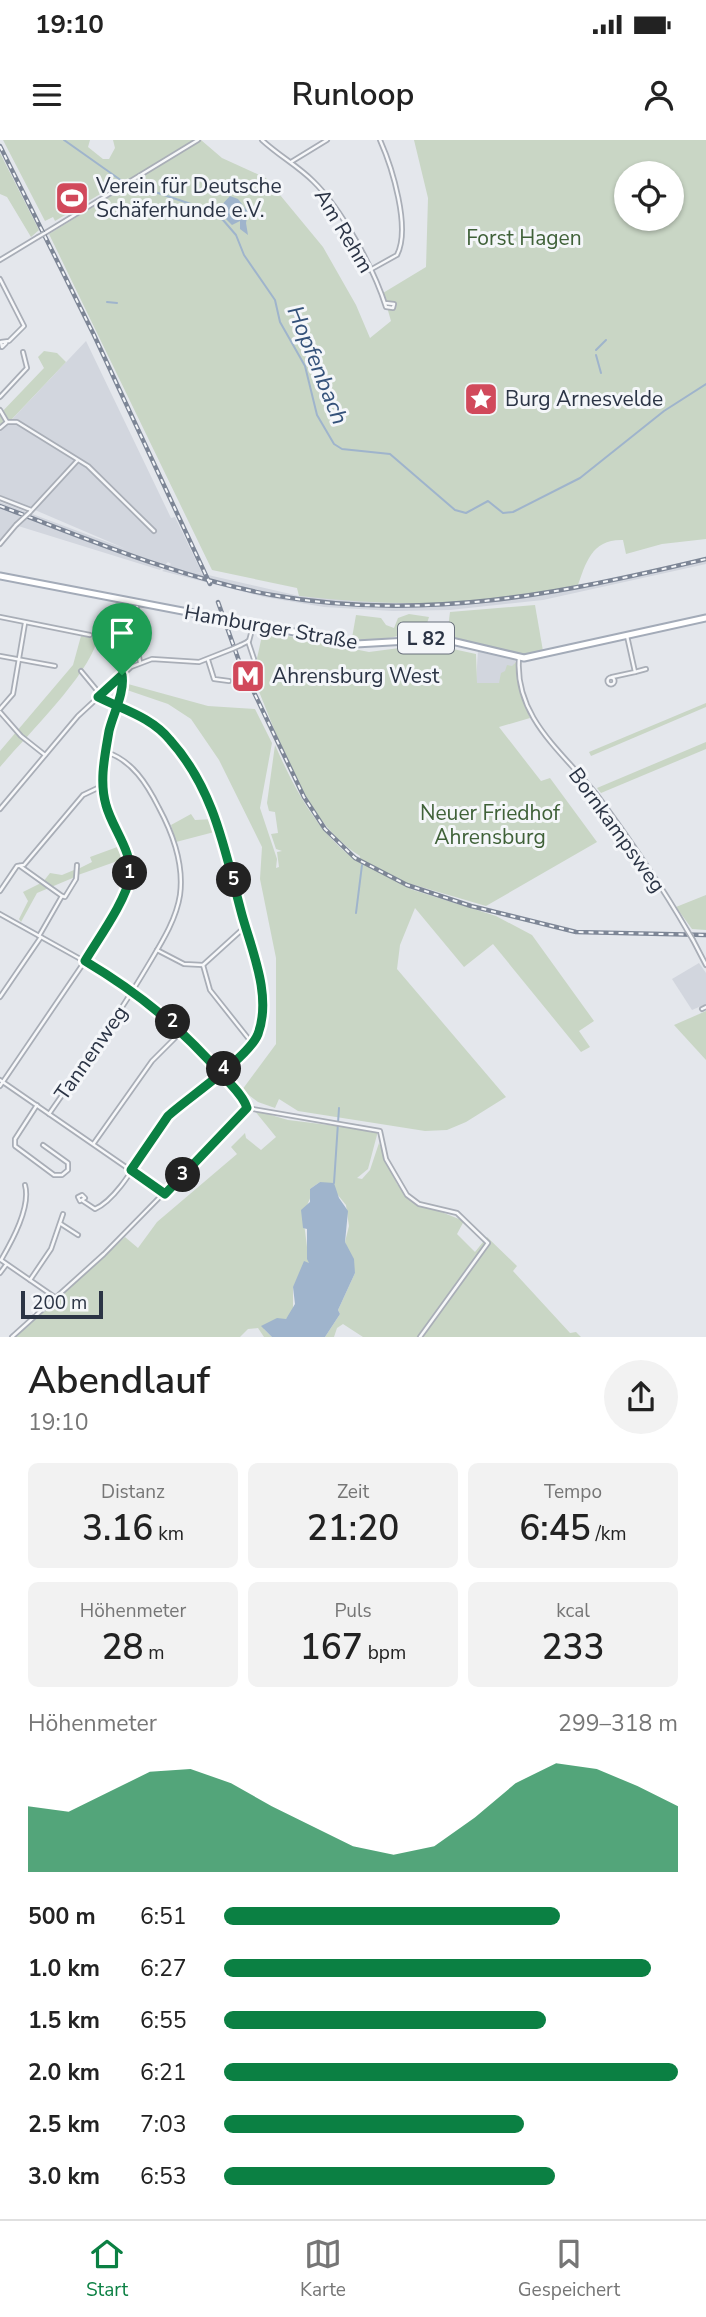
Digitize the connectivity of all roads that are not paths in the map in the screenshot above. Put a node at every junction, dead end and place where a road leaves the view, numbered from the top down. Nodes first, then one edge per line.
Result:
1 (198, 140) edge
2 (262, 140) edge
3 (327, 140) edge
4 (380, 140) edge
5 (290, 162) junction
6 (0, 260) edge
7 (369, 270) junction
8 (0, 279) edge
9 (385, 303) dead end
10 (6, 343) dead end
11 (23, 352) dead end
12 (0, 397) edge
13 (0, 410) edge
14 (7, 422) junction
15 (0, 428) edge
16 (77, 461) junction
17 (0, 498) edge
18 (30, 511) junction
19 (154, 531) dead end
20 (0, 544) edge
21 (0, 576) edge
22 (137, 607) dead end
23 (0, 617) edge
24 (706, 618) edge
25 (25, 623) junction
26 (253, 624) junction
27 (90, 635) dead end
28 (627, 636) junction
29 (248, 641) junction
30 (0, 656) edge
31 (519, 658) junction
32 (254, 659) dead end
33 (19, 660) junction
34 (208, 660) junction
35 (140, 662) junction
36 (55, 666) dead end
37 (646, 669) dead end
38 (81, 671) dead end
39 (635, 672) junction
40 (122, 675) junction
41 (612, 677) dead end
42 (229, 681) dead end
43 (99, 696) junction
44 (116, 705) junction
45 (0, 710) edge
46 (106, 752) junction
47 (45, 755) junction
48 (102, 786) junction
49 (0, 809) edge
50 (77, 865) dead end
51 (20, 866) junction
52 (0, 891) edge
53 (62, 896) junction
54 (0, 914) edge
55 (246, 926) junction
56 (40, 937) junction
57 (157, 950) junction
58 (85, 961) junction
59 (203, 965) junction
60 (706, 965) edge
61 (133, 992) junction
62 (0, 997) edge
63 (183, 1031) junction
64 (252, 1043) junction
65 (220, 1073) junction
66 (1, 1081) edge
67 (0, 1086) edge
68 (37, 1105) junction
69 (247, 1108) junction
70 (50, 1114) junction
71 (93, 1144) junction
72 (43, 1145) dead end
73 (131, 1170) junction
74 (25, 1185) dead end
75 (165, 1194) junction
76 (83, 1201) dead end
77 (63, 1214) dead end
78 (61, 1224) junction
79 (78, 1235) dead end
80 (1, 1261) edge
81 (7, 1264) junction
82 (0, 1273) edge
83 (30, 1280) junction
84 (56, 1298) junction
85 (12, 1337) edge
86 (421, 1337) edge

1 - 6 street, bridge
2 - 5 street, Am Rehm
3 - 5 street
4 - 7 street
5 - 7 street, Am Rehm
7 - 9 street, Am Rehm
8 - 10 street
11 - 12 street
13 - 14 street
14 - 15 street
14 - 16 street
16 - 18 street
16 - 19 street
17 - 18 street
18 - 20 street, bridge
21 - 26 main road, Hamburger Straße / L 82, bridge
22 - 35 street
23 - 25 street
24 - 28 main road, Hamburger Straße / L 82
25 - 27 street
25 - 33 street
26 - 29 street
26 - 31 main road, Hamburger Straße / L 82
28 - 31 main road, Hamburger Straße / L 82
28 - 39 street
29 - 32 street
29 - 34 street, bridge
30 - 33 street
31 - 60 street, Bornkampsweg, bridge
33 - 36 street
33 - 45 street
34 - 35 street
34 - 42 street
35 - 40 street
37 - 39 street
38 - 43 street
39 - 41 street
40 - 43 street
40 - 44 street
43 - 44 street
43 - 47 street
44 - 46 street
44 - 55 street
45 - 47 street
46 - 48 street
46 - 57 street, Tannenweg
47 - 49 street
48 - 51 street
48 - 58 street
50 - 53 street
51 - 52 street
51 - 53 street
53 - 56 street
54 - 56 street
55 - 59 street
55 - 64 street
56 - 58 street
56 - 62 street
57 - 59 street
57 - 61 street, Tannenweg
58 - 61 street
58 - 66 street
59 - 64 street
61 - 63 street
61 - 70 street, Tannenweg
63 - 65 street
63 - 71 street
64 - 65 street
65 - 69 street
65 - 73 street
66 - 67 street
66 - 68 street
68 - 70 street
68 - 72 street
69 - 75 street
69 - 86 street
70 - 71 street
71 - 73 street
73 - 75 street
73 - 76 street
74 - 80 street
75 - 84 street
77 - 78 street
78 - 79 street
78 - 83 street
80 - 81 street
81 - 82 street
81 - 83 street
83 - 84 street
84 - 85 street

